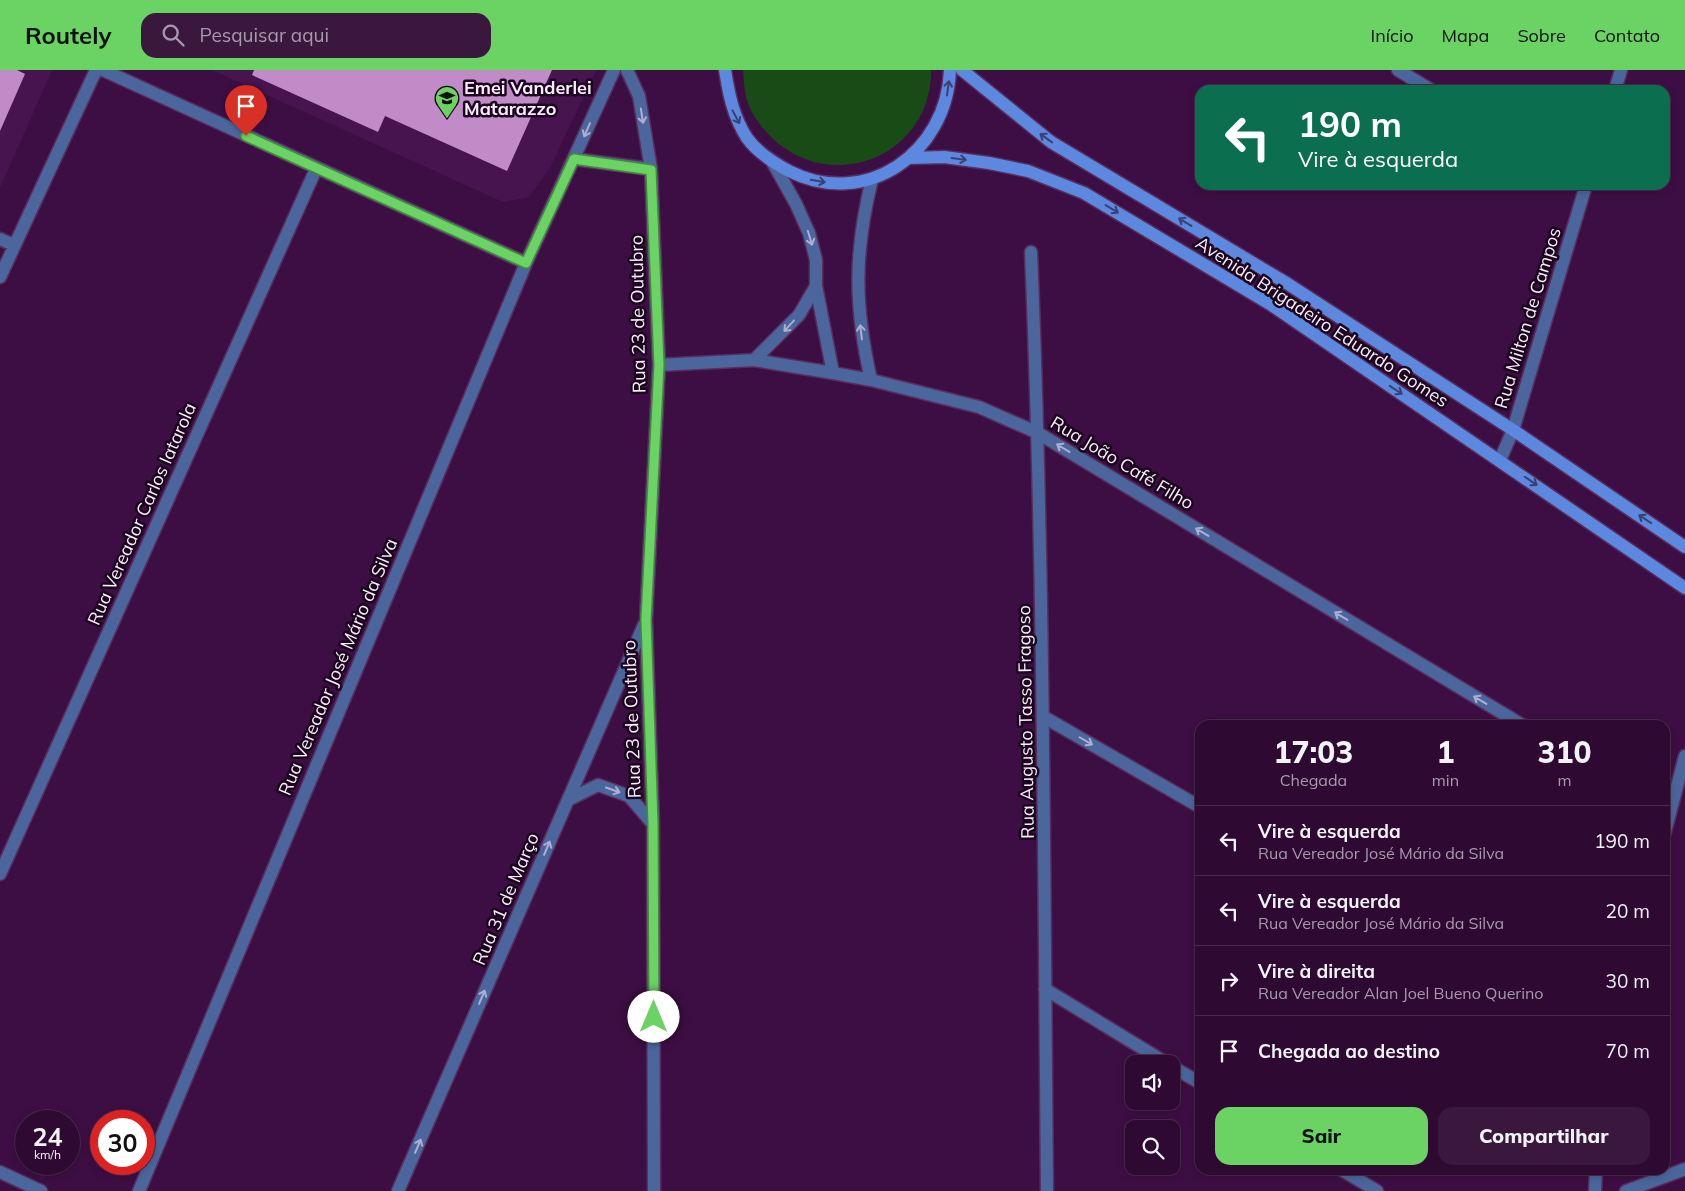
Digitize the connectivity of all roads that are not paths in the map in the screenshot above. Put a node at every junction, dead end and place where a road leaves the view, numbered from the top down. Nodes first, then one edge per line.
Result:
1 (96, 70) edge
2 (103, 70) edge
3 (614, 70) edge
4 (627, 70) edge
5 (725, 70) edge
6 (950, 70) edge
7 (962, 70) edge
8 (1398, 70) edge
9 (1620, 70) edge
10 (1423, 85) edge
11 (1616, 85) edge
12 (910, 158) junction
13 (574, 159) junction
14 (773, 163) junction
15 (316, 169) junction
16 (651, 170) junction
17 (872, 179) junction
18 (1585, 190) edge
19 (0, 239) edge
20 (14, 245) junction
21 (1031, 252) dead end
22 (526, 263) junction
23 (0, 277) edge
24 (816, 286) junction
25 (754, 360) junction
26 (659, 365) junction
27 (833, 373) junction
28 (871, 380) junction
29 (1513, 430) junction
30 (1038, 433) junction
31 (1500, 460) junction
32 (1685, 547) edge
33 (1685, 588) edge
34 (646, 620) junction
35 (1044, 717) junction
36 (1514, 720) edge
37 (1685, 756) edge
38 (568, 800) junction
39 (1195, 804) edge
40 (1670, 804) edge
41 (653, 824) junction
42 (0, 874) edge
43 (1045, 989) junction
44 (1153, 1055) edge
45 (1180, 1071) edge
46 (1195, 1080) edge
47 (1685, 1169) edge
48 (0, 1172) edge
49 (1350, 1175) edge
50 (1596, 1175) edge
51 (1669, 1175) edge
52 (1670, 1175) edge
53 (41, 1191) edge
54 (139, 1191) edge
55 (398, 1191) edge
56 (654, 1191) edge
57 (1047, 1191) edge
58 (1377, 1191) edge
59 (1595, 1191) edge
60 (1626, 1191) edge

1 - 20 street
2 - 15 street
3 -> 13 street, Rua Vereador José Mário da Silva
4 -> 16 street, Rua 23 de Outubro
5 -> 14 main road
12 -> 6 main road
29 -> 7 main road, Avenida Brigadeiro Eduardo Gomes
8 - 10 street
9 - 11 street
12 - 17 main road
12 -> 31 main road, Avenida Brigadeiro Eduardo Gomes
13 - 16 street
13 - 22 street, Rua Vereador José Mário da Silva
14 -> 17 main road
14 -> 24 street
15 - 22 street
15 - 42 street, Rua Vereador Carlos Iatarola
16 - 26 street, Rua 23 de Outubro
28 -> 17 street
18 - 29 street, Rua Milton de Campos
19 - 20 street
20 - 23 street
21 - 30 street, Rua Augusto Tasso Fragoso
22 - 54 street, Rua Vereador José Mário da Silva
24 -> 25 street
24 - 27 street
25 - 26 street, Rua João Café Filho
25 - 27 street, Rua João Café Filho
26 - 34 street, Rua 23 de Outubro
27 - 28 street, Rua João Café Filho
28 - 30 street, Rua João Café Filho
29 - 31 street, Rua Milton de Campos
32 -> 29 main road, Avenida Brigadeiro Eduardo Gomes
30 - 35 street, Rua Augusto Tasso Fragoso
36 -> 30 street, Rua João Café Filho
31 -> 33 main road, Avenida Brigadeiro Eduardo Gomes
34 - 38 street, Rua 31 de Março
34 - 41 street, Rua 23 de Outubro
35 -> 39 street
35 - 43 street, Rua Augusto Tasso Fragoso
37 - 40 street
38 -> 41 street
55 -> 38 street, Rua 31 de Março
41 - 56 street, Rua 23 de Outubro
43 - 44 street
43 - 57 street, Rua Augusto Tasso Fragoso
45 - 46 street
47 - 52 street
48 - 53 street
49 - 58 street
50 - 59 street
51 - 60 street

